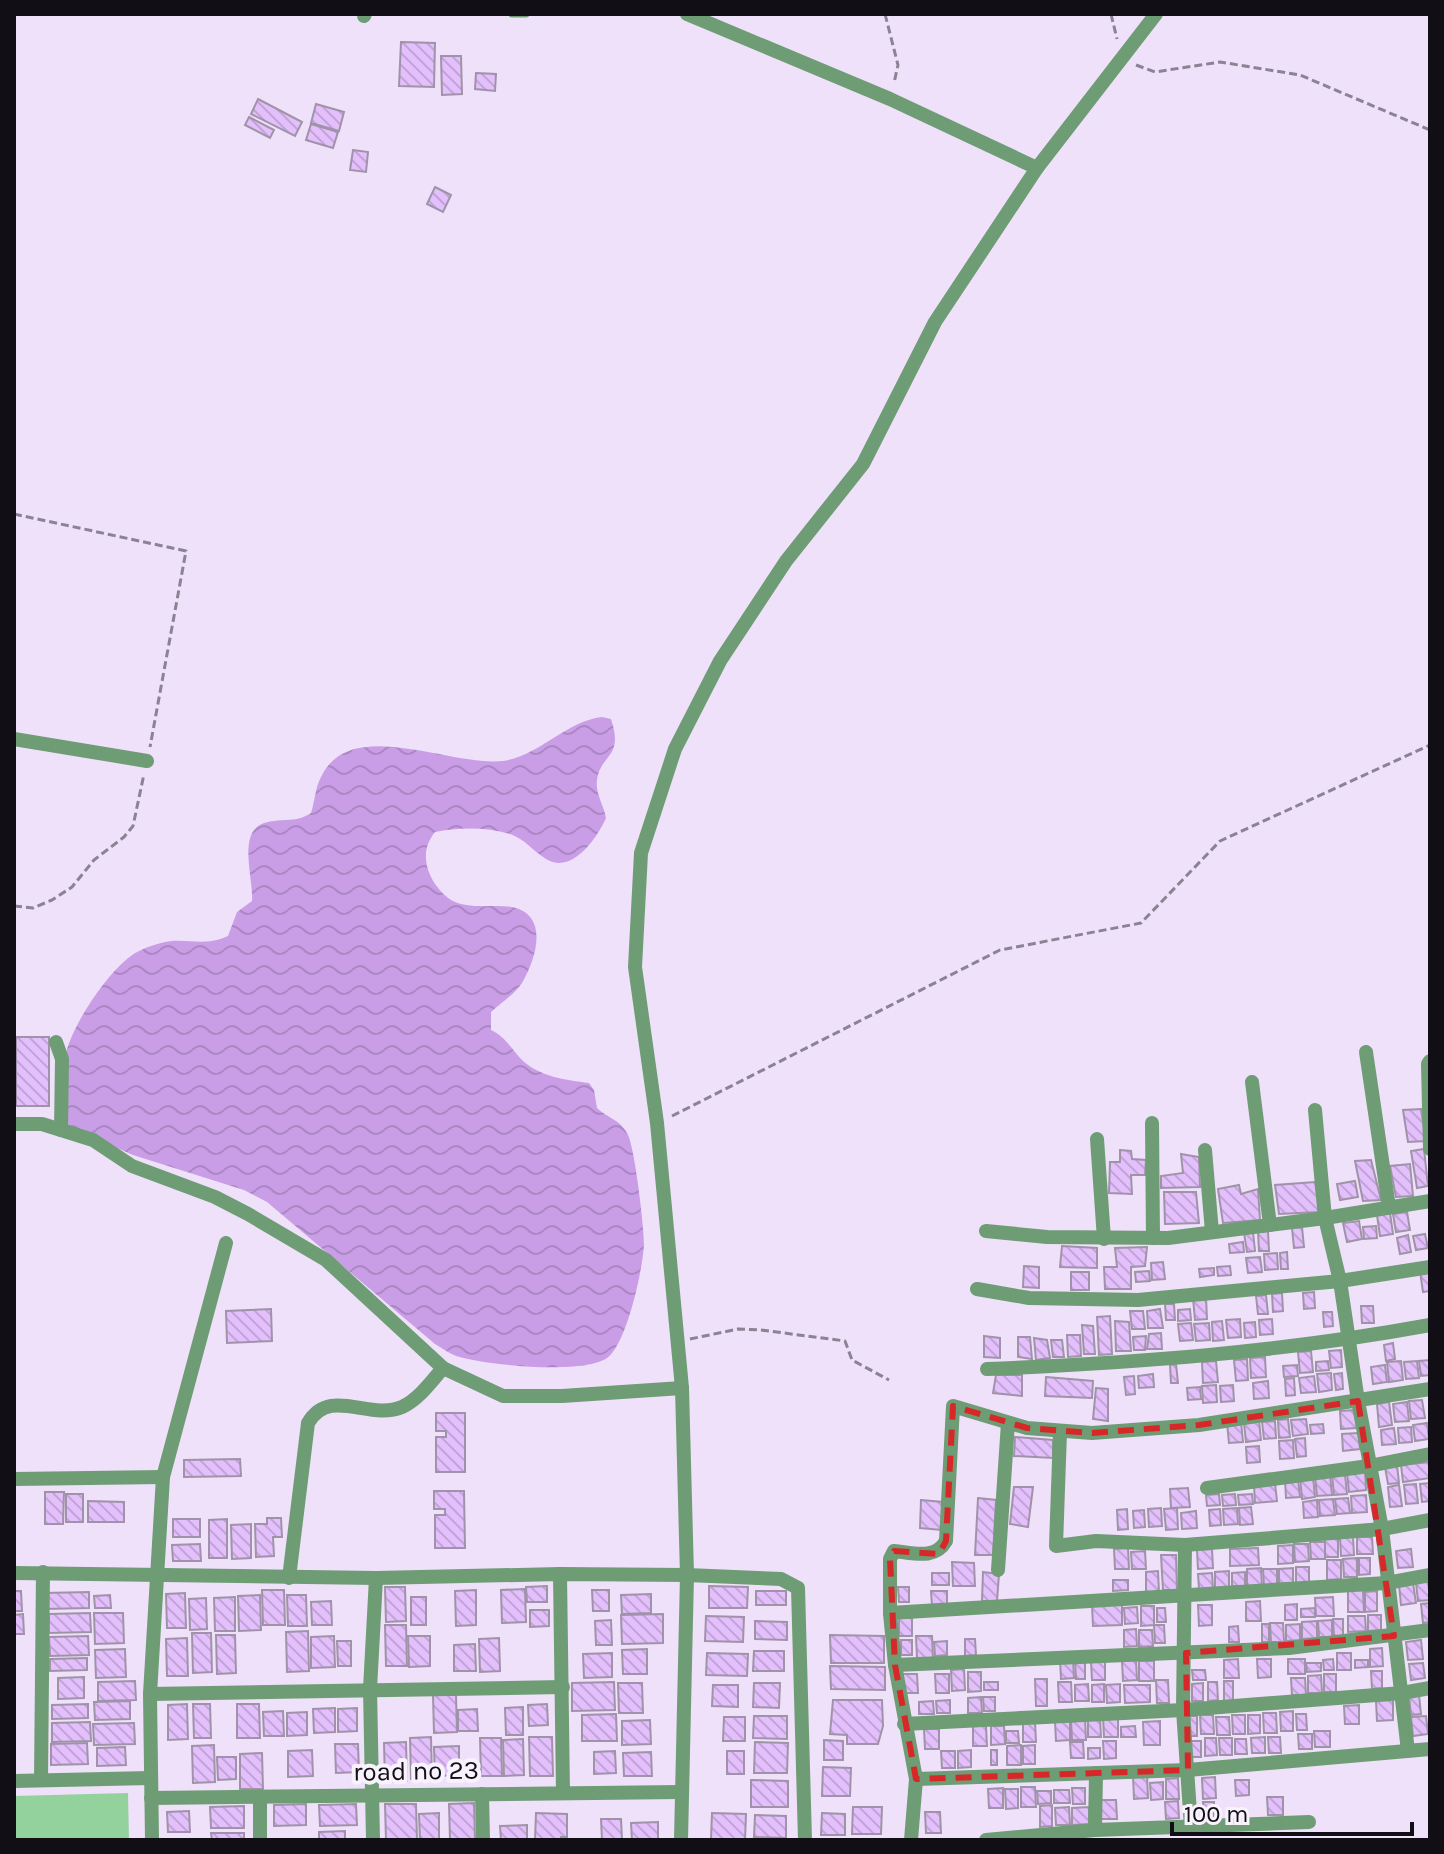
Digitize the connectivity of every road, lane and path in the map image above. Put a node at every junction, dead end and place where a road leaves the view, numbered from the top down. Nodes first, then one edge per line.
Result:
1 (512, 14) edge
2 (526, 14) edge
3 (687, 14) edge
4 (885, 14) edge
5 (1111, 14) edge
6 (1156, 14) edge
7 (1122, 60) junction
8 (890, 99) junction
9 (1430, 130) edge
10 (1037, 168) junction
11 (14, 514) edge
12 (14, 739) edge
13 (1430, 745) edge
14 (147, 761) junction
15 (14, 906) edge
16 (56, 1042) dead end
17 (1366, 1052) dead end
18 (1430, 1061) edge
19 (1252, 1082) dead end
20 (1315, 1110) dead end
21 (657, 1123) junction
22 (1152, 1123) dead end
23 (14, 1124) edge
24 (61, 1130) junction
25 (1097, 1139) dead end
26 (1430, 1149) edge
27 (1205, 1150) dead end
28 (1430, 1201) edge
29 (1389, 1207) junction
30 (1325, 1218) junction
31 (1270, 1225) junction
32 (986, 1231) dead end
33 (1212, 1232) junction
34 (1153, 1238) junction
35 (1104, 1239) junction
36 (226, 1243) dead end
37 (1430, 1267) edge
38 (1340, 1281) junction
39 (977, 1289) dead end
40 (1430, 1325) edge
41 (1350, 1340) junction
42 (679, 1341) junction
43 (443, 1368) junction
44 (987, 1369) dead end
45 (889, 1380) dead end
46 (682, 1388) junction
47 (1430, 1389) edge
48 (1358, 1401) junction
49 (1008, 1423) junction
50 (1060, 1432) junction
51 (1430, 1454) edge
52 (1369, 1466) junction
53 (163, 1477) junction
54 (14, 1479) edge
55 (1207, 1488) dead end
56 (1430, 1520) edge
57 (1382, 1529) junction
58 (1185, 1545) junction
59 (998, 1570) dead end
60 (43, 1572) junction
61 (14, 1573) edge
62 (560, 1574) junction
63 (687, 1575) junction
64 (1430, 1575) edge
65 (157, 1577) junction
66 (289, 1578) junction
67 (376, 1578) junction
68 (1387, 1583) junction
69 (1186, 1595) junction
70 (890, 1613) junction
71 (1430, 1630) edge
72 (1394, 1636) junction
73 (1186, 1653) junction
74 (895, 1665) junction
75 (563, 1687) junction
76 (1430, 1688) edge
77 (370, 1689) junction
78 (1402, 1693) junction
79 (150, 1694) junction
80 (1183, 1710) junction
81 (904, 1724) junction
82 (1430, 1749) edge
83 (1408, 1751) junction
84 (1188, 1770) junction
85 (1096, 1773) junction
86 (151, 1778) junction
87 (916, 1779) junction
88 (41, 1780) junction
89 (14, 1781) edge
90 (681, 1792) junction
91 (563, 1793) junction
92 (482, 1794) junction
93 (372, 1796) junction
94 (260, 1797) junction
95 (151, 1798) junction
96 (1309, 1822) dead end
97 (1191, 1827) junction
98 (1095, 1830) junction
99 (152, 1840) edge
100 (260, 1840) edge
101 (373, 1840) edge
102 (483, 1840) edge
103 (681, 1840) edge
104 (805, 1840) edge
105 (911, 1840) edge
106 (986, 1840) edge

1 - 2 lane
3 - 8 street
4 - 8 path
5 - 7 path
6 - 7 street
7 - 9 path
7 - 10 street
8 - 10 street
10 - 21 street
11 - 14 path
12 - 14 street
13 - 21 path
14 - 15 path
16 - 24 street
17 - 29 street
18 - 26 street
19 - 31 street
20 - 30 street
21 - 42 street
22 - 34 street
23 - 24 street
24 - 43 street
25 - 35 street
27 - 33 street
28 - 29 street
29 - 30 street
30 - 31 street
30 - 38 street
31 - 33 street
32 - 35 street
33 - 34 street
34 - 35 street
36 - 53 street
37 - 38 street
38 - 39 street
38 - 41 street
40 - 41 street
41 - 44 street
41 - 48 street
42 - 45 path
42 - 46 street
43 - 46 street
43 - 66 street
46 - 63 street
47 - 48 street
48 - 50 street
48 - 52 street
49 - 50 street
49 - 59 street
49 - 70 street
50 - 58 street
51 - 52 street
52 - 55 street
52 - 57 street
53 - 54 street
53 - 65 street
56 - 57 street
57 - 58 street
57 - 68 street
58 - 69 street
60 - 61 street
60 - 65 street
60 - 88 street
62 - 63 street
62 - 67 street
62 - 75 street
63 - 90 street
63 - 104 street
64 - 68 street
65 - 66 street
65 - 79 street
66 - 67 street
67 - 77 street
68 - 69 street
68 - 72 street
69 - 70 street
69 - 73 street
70 - 74 street
71 - 72 street
72 - 73 street
72 - 78 street
73 - 74 street
73 - 80 street
74 - 81 street
75 - 77 street
75 - 91 street
76 - 78 street
77 - 79 street
77 - 93 street
78 - 80 street
78 - 83 street
79 - 86 street
80 - 81 street
80 - 84 street
81 - 87 street
82 - 83 street
83 - 84 street
84 - 85 street
84 - 97 street
85 - 87 street
85 - 98 street
86 - 88 street
86 - 95 street
87 - 105 street
88 - 89 street
90 - 91 street, road no 23
90 - 103 street
91 - 92 street, road no 23
92 - 93 street, road no 23
92 - 102 street
93 - 94 street, road no 23
93 - 101 street
94 - 95 street, road no 23
94 - 100 street
95 - 99 street
96 - 97 street
97 - 98 street
98 - 106 street

